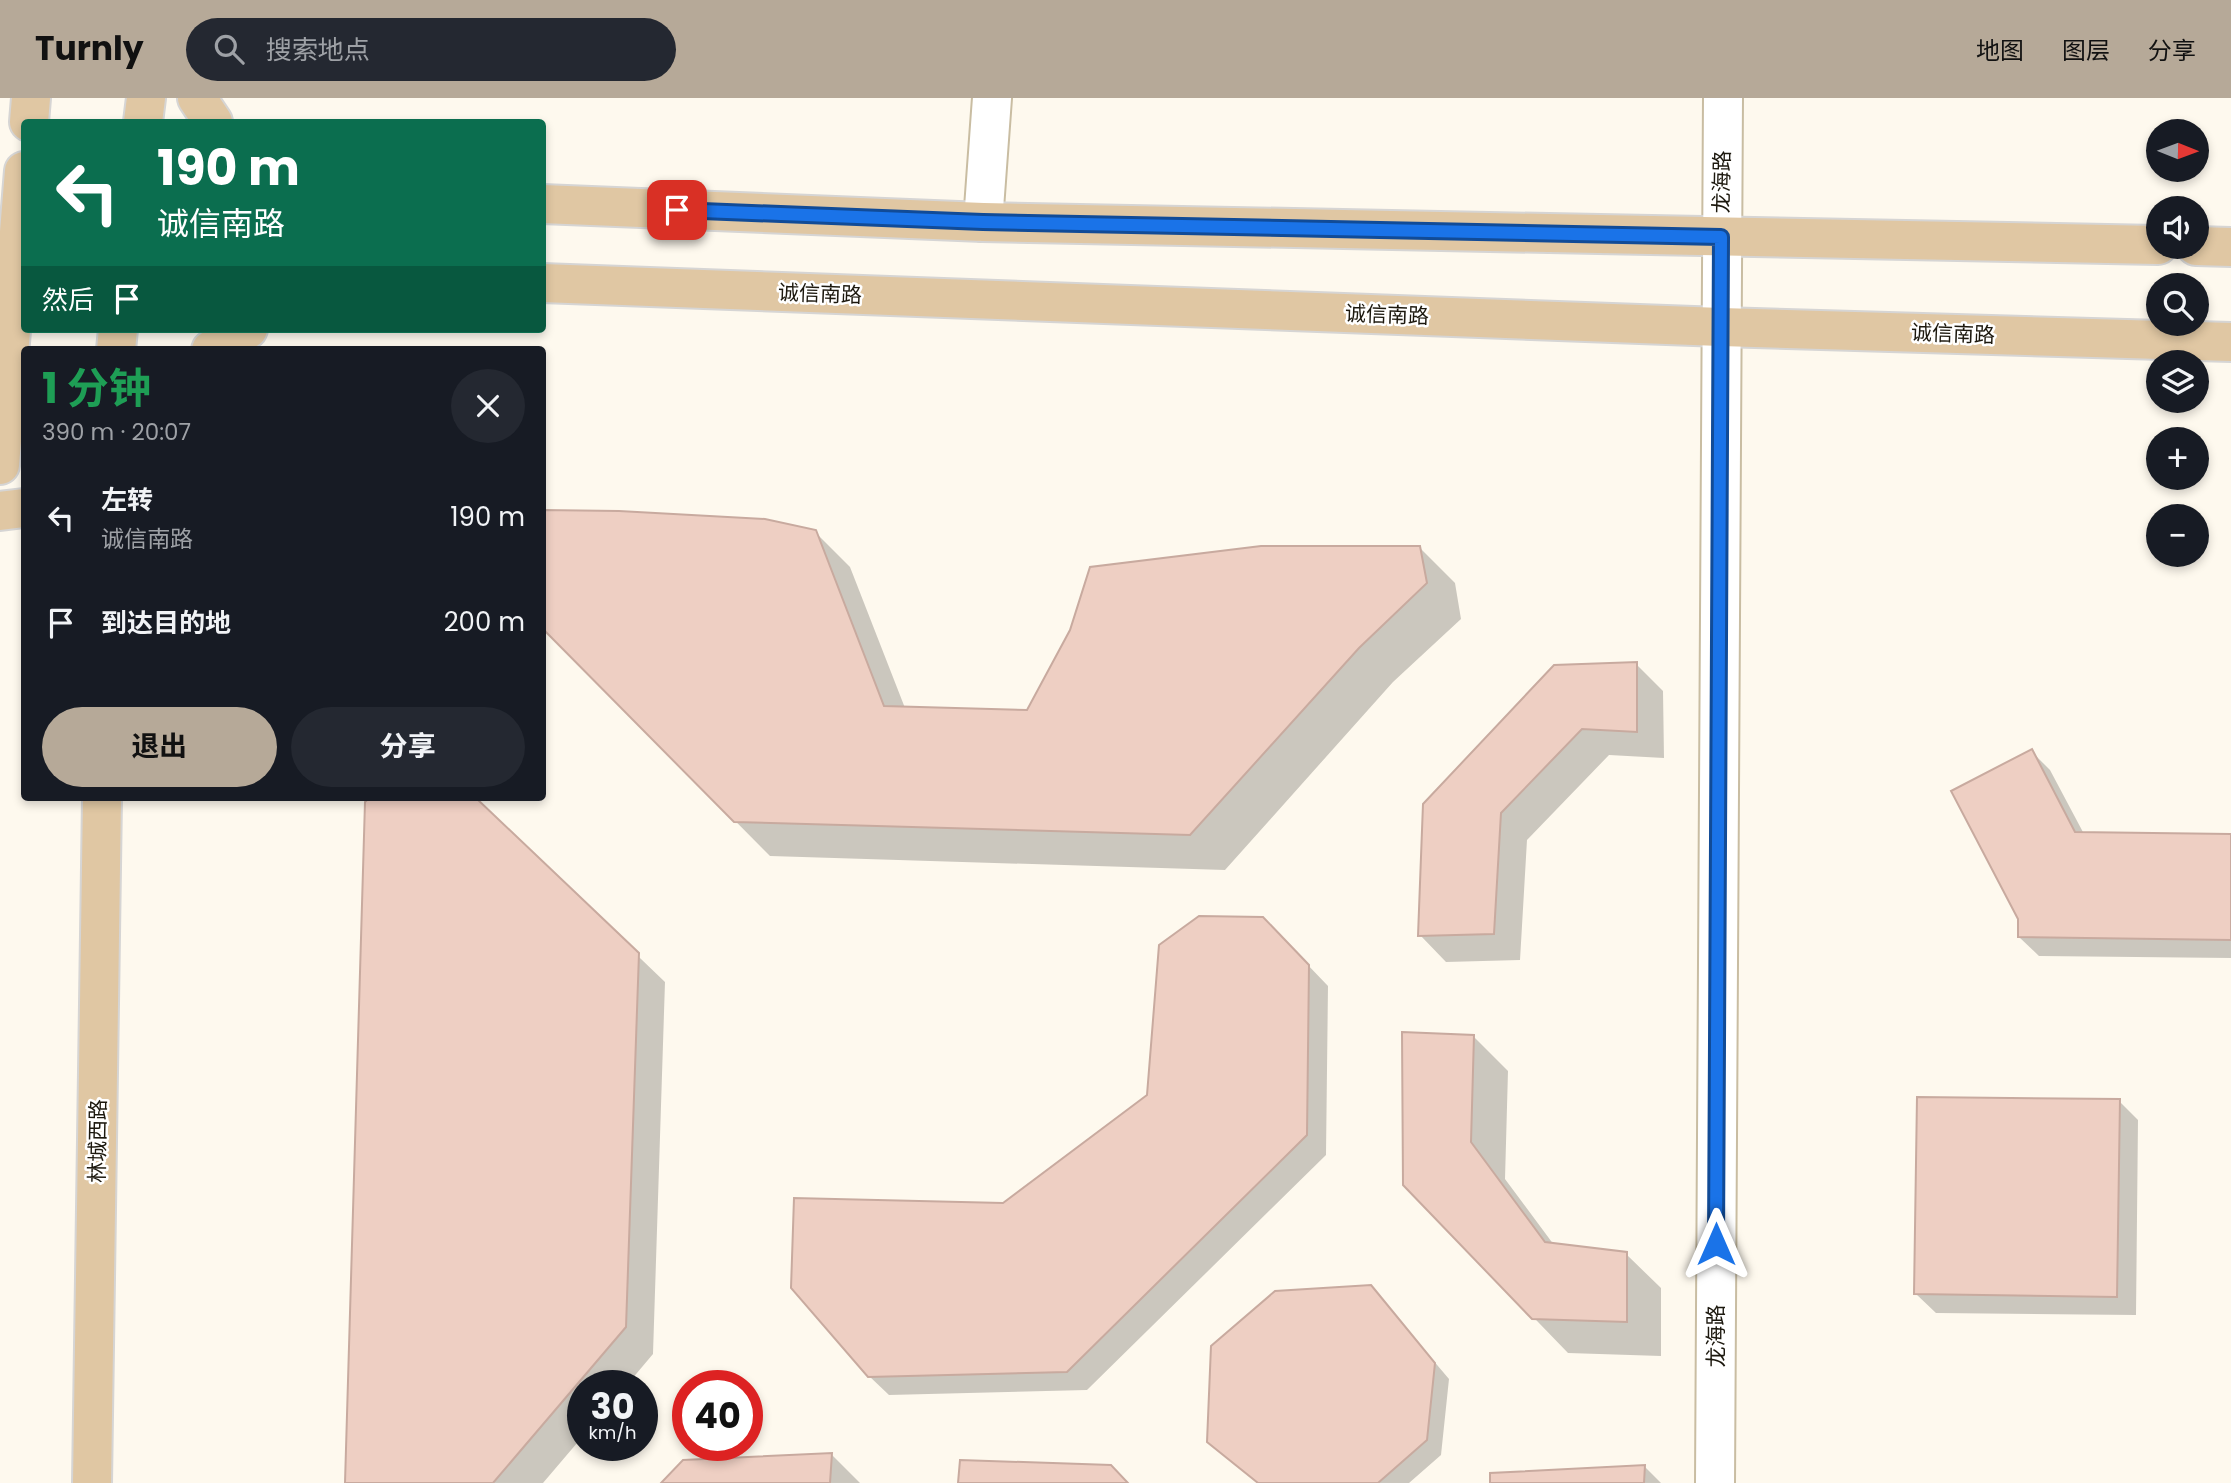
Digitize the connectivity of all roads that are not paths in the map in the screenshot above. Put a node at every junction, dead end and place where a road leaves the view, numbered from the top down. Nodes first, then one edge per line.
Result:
1 (31, 98) edge
2 (146, 98) edge
3 (197, 98) edge
4 (992, 98) edge
5 (1723, 98) edge
6 (29, 119) edge
7 (143, 119) edge
8 (211, 119) edge
9 (18, 181) edge
10 (546, 204) edge
11 (983, 222) junction
12 (1721, 237) junction
13 (2146, 246) edge
14 (2209, 246) edge
15 (2231, 247) edge
16 (13, 283) edge
17 (546, 283) edge
18 (1721, 327) junction
19 (241, 333) edge
20 (2231, 342) edge
21 (218, 346) edge
22 (0, 465) edge
23 (21, 508) edge
24 (0, 511) edge
25 (103, 801) edge
26 (92, 1483) edge
27 (1715, 1483) edge

1 - 6 main road
2 - 7 main road
3 - 8 main road
4 - 11 street
5 - 12 street, 龙海路
9 - 16 main road
10 - 11 main road
11 - 12 main road
12 - 13 main road
12 - 18 street, 龙海路
14 - 15 main road
16 - 22 main road
17 - 18 main road, 诚信南路
18 - 20 main road, 诚信南路
18 - 27 street, 龙海路
19 - 21 main road
23 - 24 main road
25 - 26 main road, 林城西路

